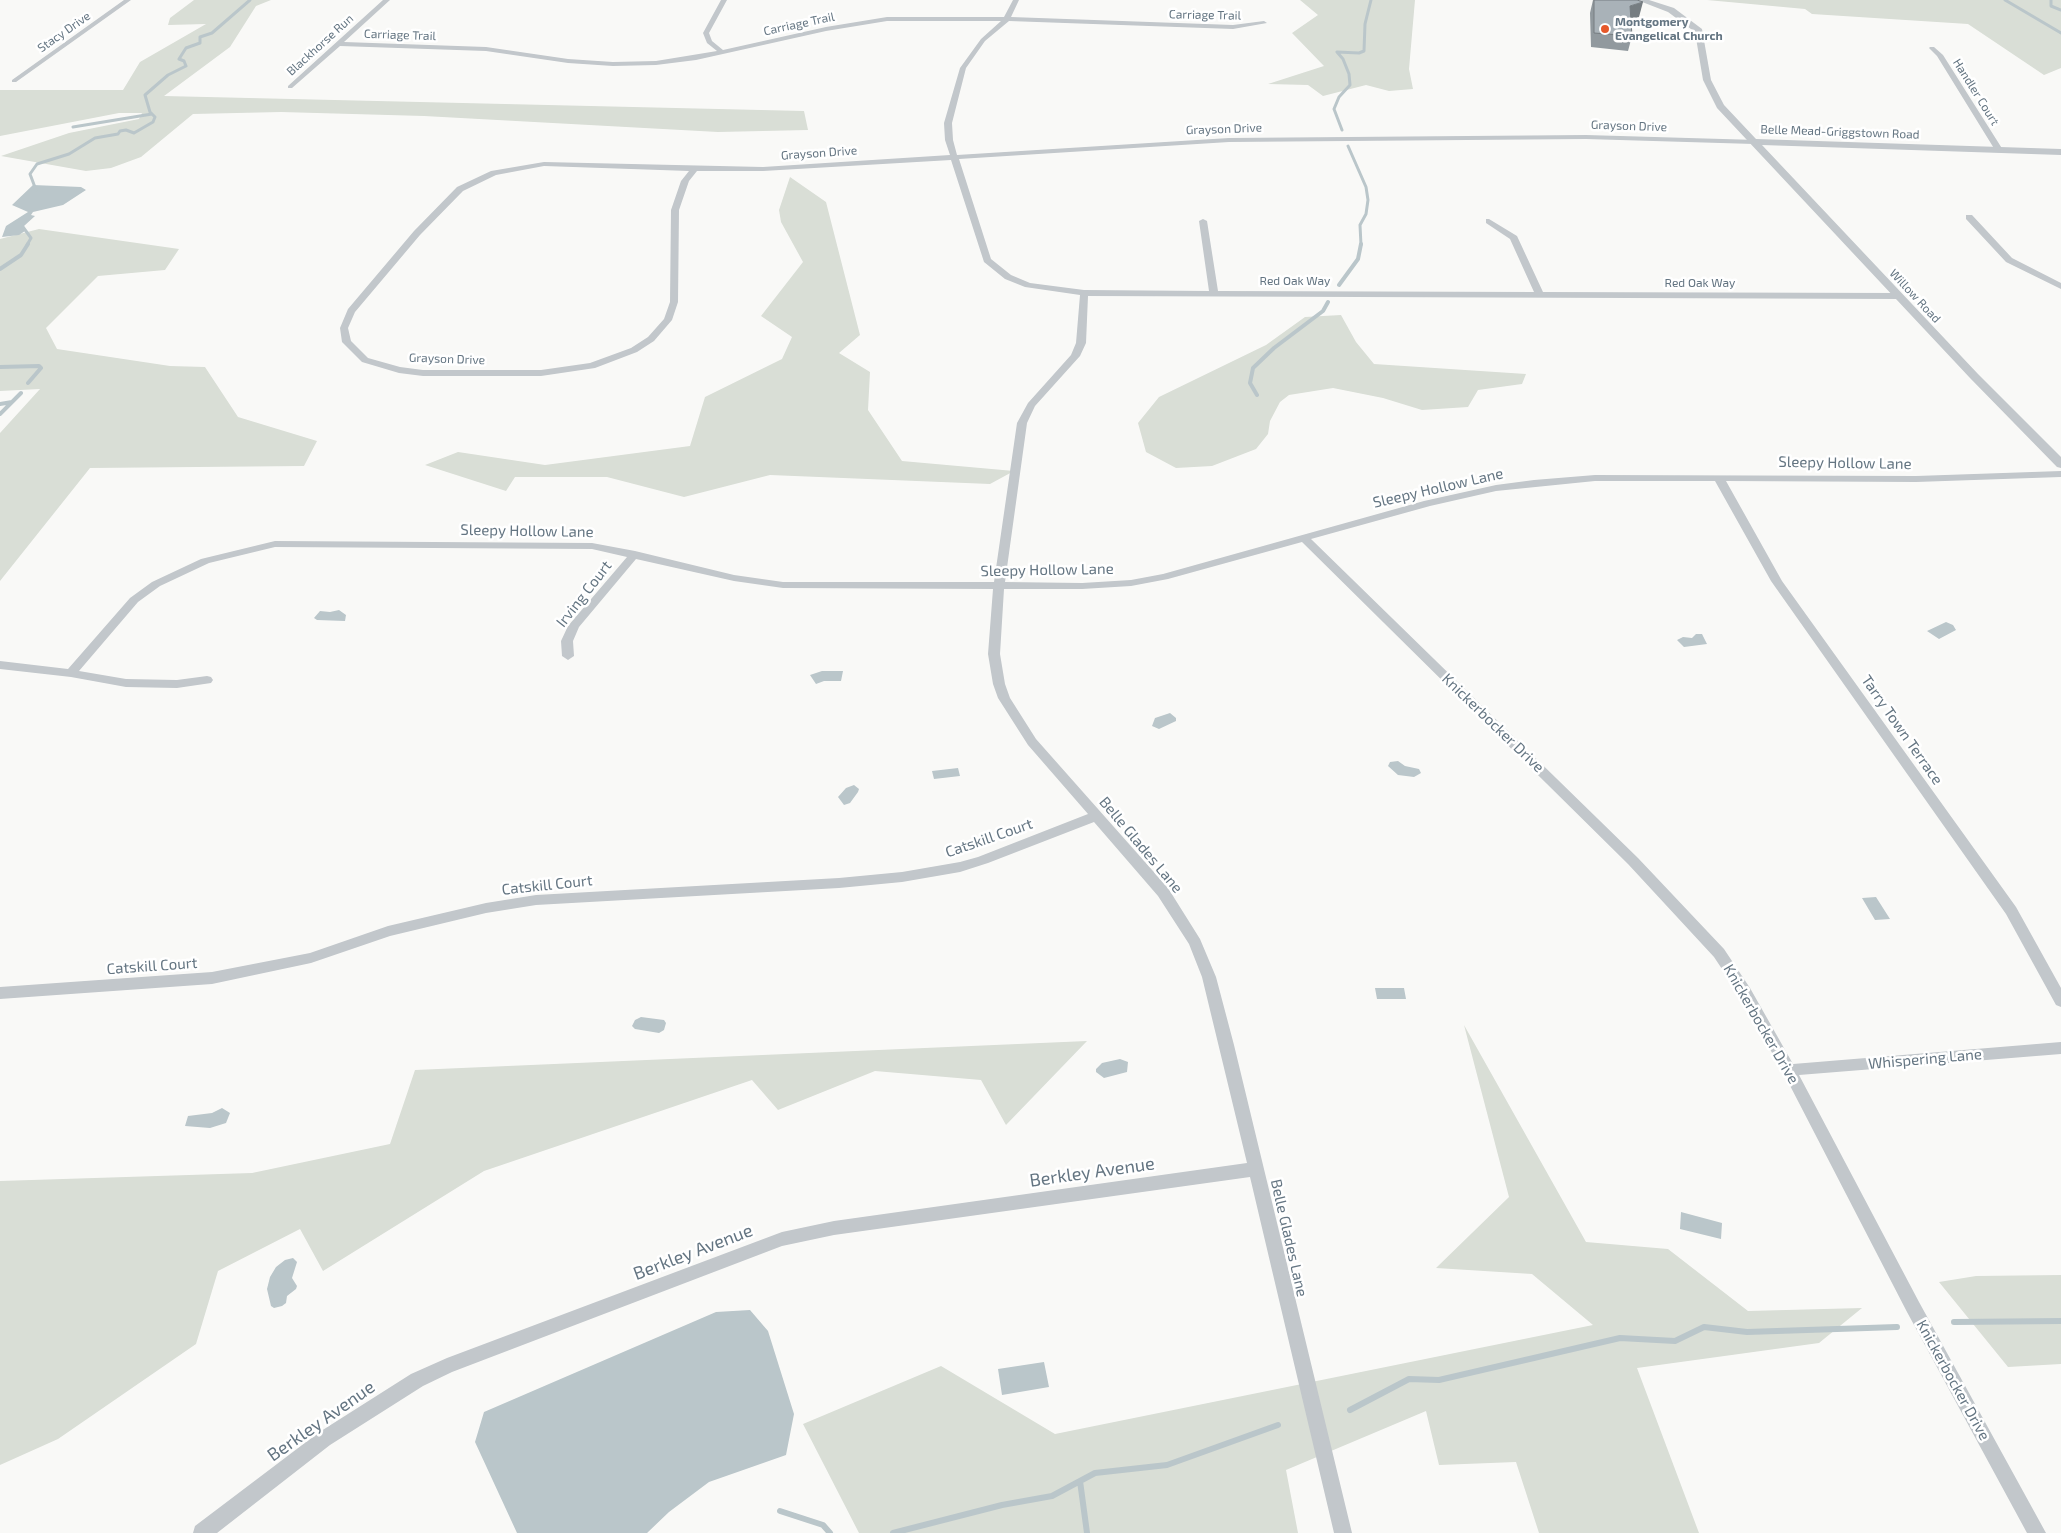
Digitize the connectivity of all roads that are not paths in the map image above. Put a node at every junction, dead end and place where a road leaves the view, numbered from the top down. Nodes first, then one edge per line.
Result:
1 (128, 0) edge
2 (387, 0) edge
3 (724, 0) edge
4 (1016, 0) edge
5 (1641, 0) edge
6 (1006, 20) junction
7 (1264, 23) dead end
8 (340, 44) junction
9 (1932, 48) dead end
10 (722, 52) junction
11 (14, 81) dead end
12 (290, 87) dead end
13 (1754, 142) junction
14 (1999, 150) junction
15 (2061, 152) edge
16 (954, 157) junction
17 (695, 169) junction
18 (1969, 217) dead end
19 (1203, 220) dead end
20 (1489, 221) dead end
21 (2061, 286) edge
22 (1084, 293) junction
23 (1214, 293) junction
24 (1540, 295) junction
25 (1898, 296) junction
26 (2061, 464) edge
27 (2061, 474) edge
28 (1718, 477) junction
29 (1304, 538) junction
30 (636, 554) junction
31 (999, 587) junction
32 (568, 656) dead end
33 (0, 666) edge
34 (72, 673) junction
35 (207, 680) dead end
36 (1096, 816) junction
37 (0, 993) edge
38 (2061, 1001) edge
39 (2061, 1048) edge
40 (1789, 1070) junction
41 (1256, 1169) junction
42 (202, 1533) edge
43 (1343, 1533) edge
44 (2037, 1533) edge

1 - 11 street, Stacy Drive
2 - 8 street, Blackhorse Run
3 - 10 street
4 - 6 street, Red Oak Way
5 - 13 street, Belle Mead-Griggstown Road
6 - 7 street, Carriage Trail
6 - 10 street, Carriage Trail
6 - 16 street, Red Oak Way
8 - 10 street, Carriage Trail
8 - 12 street, Blackhorse Run
9 - 14 street, Handler Court
13 - 14 street, Belle Mead-Griggstown Road
13 - 16 street, Grayson Drive
13 - 25 street, Willow Road
14 - 15 street, Belle Mead-Griggstown Road
16 - 17 street, Grayson Drive
16 - 22 street, Red Oak Way
17 - 17 street, Grayson Drive
18 - 21 street
19 - 23 street
20 - 24 street
22 - 23 street, Red Oak Way
22 - 31 street, Belle Glades Lane
23 - 24 street, Red Oak Way
24 - 25 street, Red Oak Way
25 - 26 street, Willow Road
27 - 28 street, Sleepy Hollow Lane
28 - 29 street, Sleepy Hollow Lane
28 - 38 street, Tarry Town Terrace
29 - 31 street, Sleepy Hollow Lane
29 - 40 street, Knickerbocker Drive
30 - 31 street, Sleepy Hollow Lane
30 - 32 street, Irving Court
30 - 34 street, Sleepy Hollow Lane
31 - 36 street, Belle Glades Lane
33 - 34 street
34 - 35 street
36 - 37 street, Catskill Court
36 - 41 street, Belle Glades Lane
39 - 40 street, Whispering Lane
40 - 44 street, Knickerbocker Drive
41 - 42 street, Berkley Avenue
41 - 43 street, Belle Glades Lane

